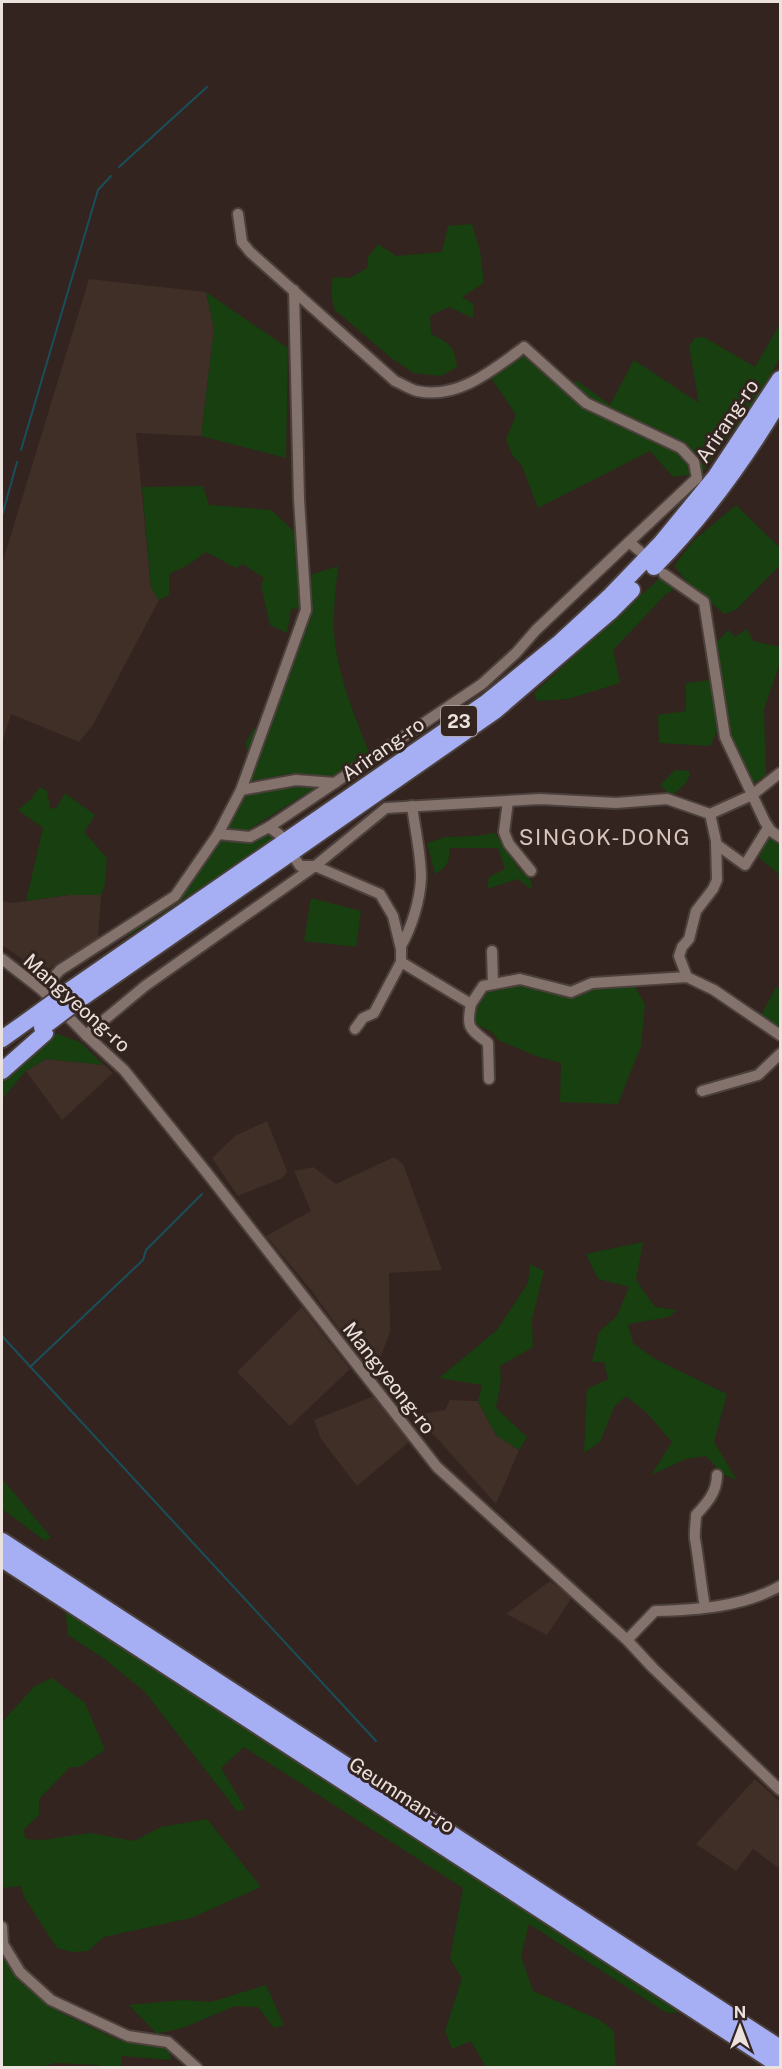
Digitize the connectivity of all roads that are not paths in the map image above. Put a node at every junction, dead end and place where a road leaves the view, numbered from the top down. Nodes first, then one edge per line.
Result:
1 (238, 214) dead end
2 (294, 290) junction
3 (780, 379) edge
4 (780, 400) edge
5 (629, 542) junction
6 (642, 553) dead end
7 (664, 574) dead end
8 (780, 773) edge
9 (335, 783) junction
10 (241, 790) junction
11 (752, 795) junction
12 (508, 801) junction
13 (412, 806) junction
14 (710, 814) junction
15 (269, 827) junction
16 (768, 828) junction
17 (218, 834) junction
18 (280, 835) dead end
19 (780, 837) edge
20 (716, 844) junction
21 (297, 860) dead end
22 (315, 866) junction
23 (531, 871) dead end
24 (401, 946) junction
25 (492, 951) dead end
26 (2, 960) edge
27 (401, 962) junction
28 (687, 977) junction
29 (493, 984) junction
30 (42, 990) junction
31 (75, 995) junction
32 (471, 1004) junction
33 (40, 1020) junction
34 (2, 1027) edge
35 (355, 1029) dead end
36 (86, 1035) junction
37 (780, 1035) edge
38 (2, 1039) edge
39 (780, 1054) edge
40 (2, 1055) edge
41 (2, 1071) edge
42 (489, 1079) dead end
43 (702, 1091) dead end
44 (717, 1475) dead end
45 (2, 1541) edge
46 (2, 1559) edge
47 (780, 1586) edge
48 (705, 1607) junction
49 (627, 1640) junction
50 (780, 1790) edge
51 (2, 1927) edge
52 (780, 2048) edge
53 (780, 2066) edge
54 (197, 2067) edge

1 - 2 street
2 - 5 street
2 - 10 street
3 - 31 highway, Arirang-ro / 23
4 - 31 highway, Arirang-ro / 23
5 - 6 street
5 - 9 street
7 - 11 street
8 - 11 street
9 - 10 street
9 - 15 street
10 - 17 street
11 - 14 street
11 - 16 street
12 - 13 street
12 - 14 street
12 - 23 street
13 - 22 street
13 - 24 street
14 - 20 street
15 - 17 street
15 - 18 street
16 - 19 street
16 - 20 street
17 - 30 street
20 - 28 street
21 - 22 street
22 - 24 street
22 - 36 street
24 - 27 street
25 - 29 street
26 - 30 street, Mangyeong-ro
27 - 32 street
27 - 35 street
28 - 29 street
28 - 37 street
29 - 32 street
30 - 36 street, Mangyeong-ro
31 - 33 highway, Arirang-ro / 23, bridge
32 - 42 street
33 - 34 highway
33 - 38 highway, Arirang-ro / 23
33 - 40 highway, Arirang-ro / 23
33 - 41 highway
36 - 49 street, Mangyeong-ro
39 - 43 street
44 - 48 street
45 - 52 highway, Geumman-ro
46 - 53 highway, Geumman-ro
47 - 48 street
48 - 49 street
49 - 50 street, Mangyeong-ro
51 - 54 street

